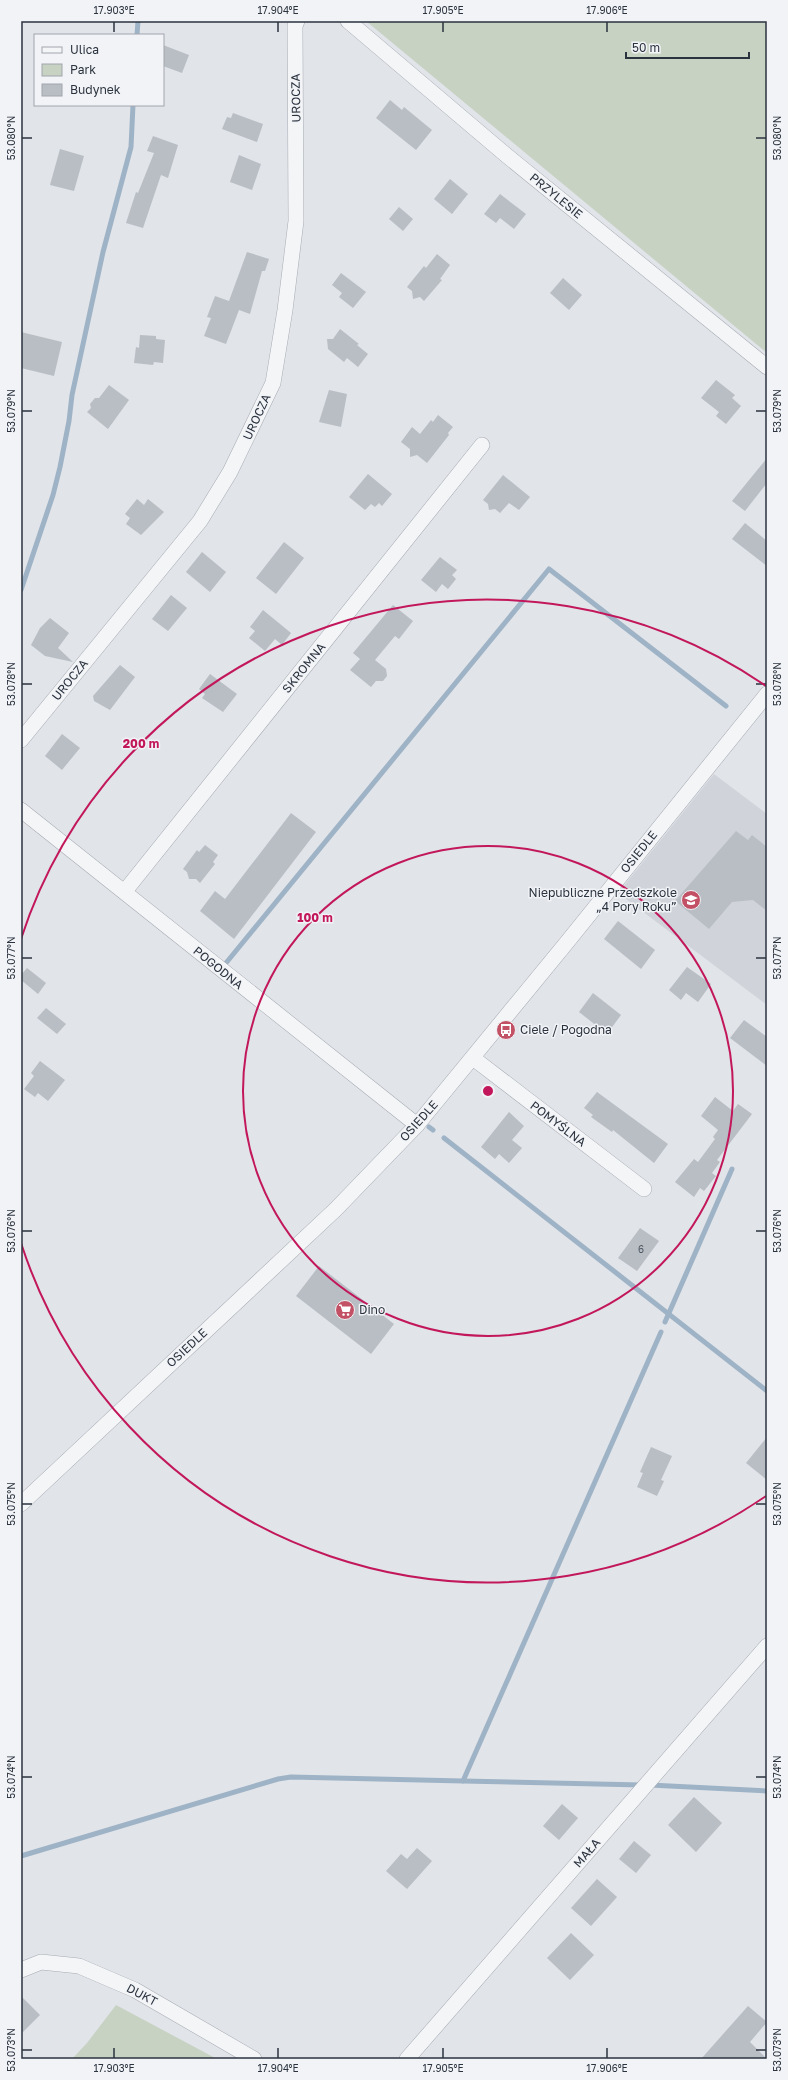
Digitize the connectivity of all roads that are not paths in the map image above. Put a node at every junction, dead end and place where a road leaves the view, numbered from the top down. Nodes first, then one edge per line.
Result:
1 (297, 21) edge
2 (348, 21) edge
3 (767, 367) edge
4 (482, 445) dead end
5 (767, 694) edge
6 (21, 740) edge
7 (21, 810) edge
8 (125, 891) junction
9 (473, 1058) junction
10 (417, 1125) junction
11 (644, 1189) dead end
12 (21, 1504) edge
13 (767, 1646) edge
14 (21, 1970) edge
15 (254, 2059) edge
16 (407, 2059) edge

1 - 6 street, UROCZA
2 - 3 street, PRZYLESIE
4 - 8 street, SKROMNA
5 - 9 street, OSIEDLE
7 - 8 street, POGODNA
8 - 10 street, POGODNA
9 - 10 street, OSIEDLE
9 - 11 street, POMYŚLNA
10 - 12 street, OSIEDLE
13 - 16 street, MAŁA
14 - 15 street, DUKT

